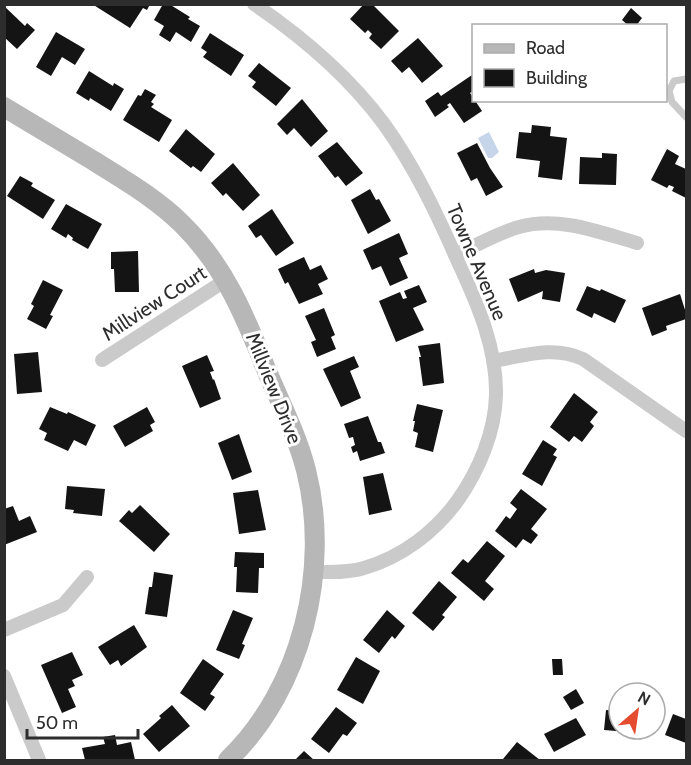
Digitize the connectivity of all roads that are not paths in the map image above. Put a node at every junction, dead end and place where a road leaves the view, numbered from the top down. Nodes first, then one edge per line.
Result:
1 (254, 4) edge
2 (687, 79) edge
3 (4, 106) edge
4 (687, 117) edge
5 (637, 243) dead end
6 (455, 255) junction
7 (226, 280) junction
8 (102, 360) dead end
9 (493, 361) junction
10 (687, 431) edge
11 (314, 572) junction
12 (87, 577) dead end
13 (4, 630) edge
14 (4, 676) edge
15 (39, 760) edge
16 (228, 760) edge

1 - 6 street, Towne Avenue
2 - 4 lane
3 - 7 street, Millview Drive
5 - 6 street
6 - 9 street, Towne Avenue
7 - 8 street, Millview Court
7 - 11 street, Millview Drive
9 - 10 street
9 - 11 street, Towne Avenue
11 - 16 street, Millview Drive
12 - 13 street
14 - 15 street

